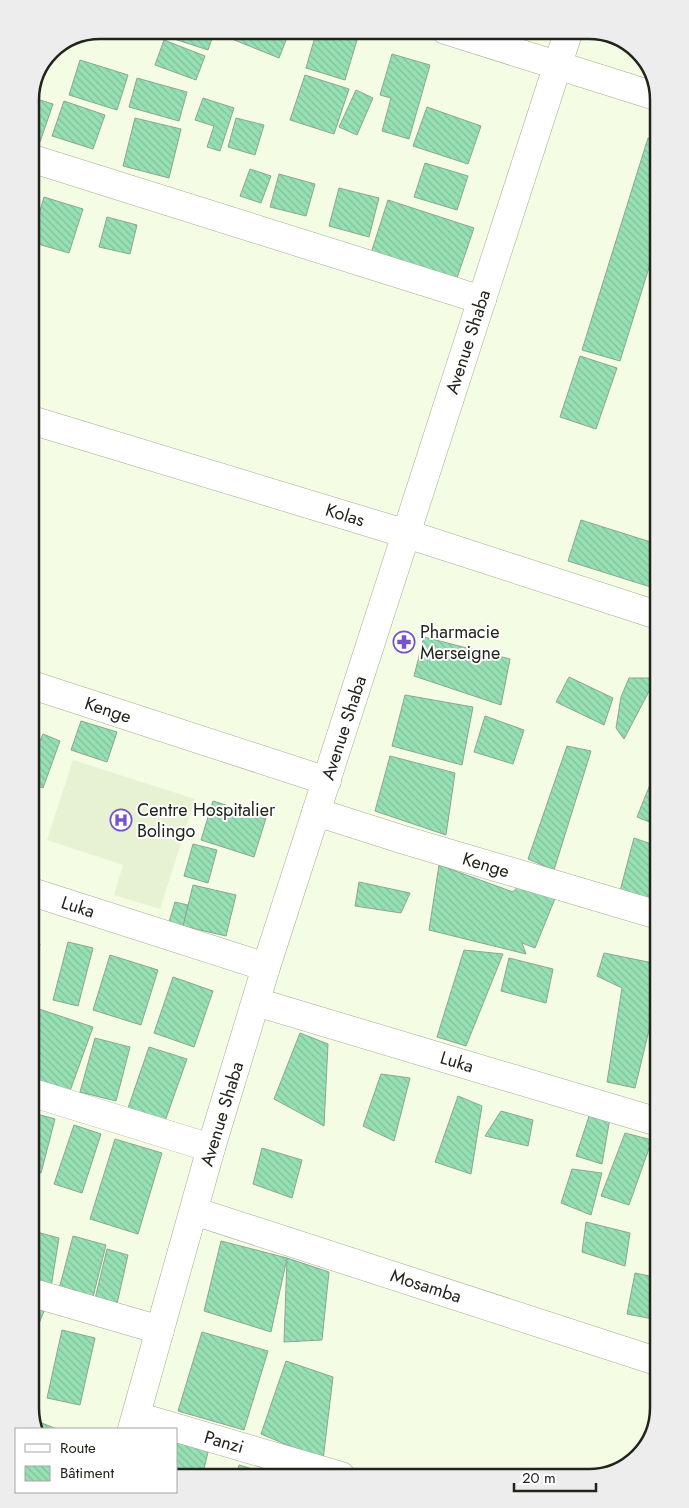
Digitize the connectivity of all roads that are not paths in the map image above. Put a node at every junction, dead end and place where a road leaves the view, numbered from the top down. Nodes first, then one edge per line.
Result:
1 (473, 39) edge
2 (566, 39) edge
3 (558, 66) junction
4 (650, 94) edge
5 (39, 161) edge
6 (482, 300) junction
7 (39, 422) edge
8 (407, 534) junction
9 (650, 613) edge
10 (39, 687) edge
11 (327, 781) junction
12 (316, 812) junction
13 (39, 894) edge
14 (650, 913) edge
15 (266, 967) junction
16 (256, 1002) junction
17 (39, 1095) edge
18 (650, 1120) edge
19 (211, 1148) junction
20 (194, 1211) junction
21 (39, 1294) edge
22 (160, 1330) junction
23 (650, 1359) edge
24 (134, 1423) edge
25 (154, 1428) edge
26 (178, 1434) edge
27 (315, 1469) edge

1 - 3 street
2 - 3 street, Avenue Shaba
3 - 4 street
3 - 6 street, Avenue Shaba
5 - 6 street
6 - 8 street, Avenue Shaba
7 - 8 street, Kolas
8 - 9 street, Kolas
8 - 11 street, Avenue Shaba
10 - 11 street, Kenge
11 - 12 street, Avenue Shaba
12 - 14 street, Kenge
12 - 15 street, Avenue Shaba
13 - 15 street, Luka
15 - 16 street, Avenue Shaba
16 - 18 street, Luka
16 - 19 street, Avenue Shaba
17 - 19 street
19 - 20 street, Avenue Shaba
20 - 22 street, Avenue Shaba
20 - 23 street, Mosamba
21 - 22 street
22 - 24 street, Avenue Shaba
24 - 25 street, Panzi
26 - 27 street, Panzi

